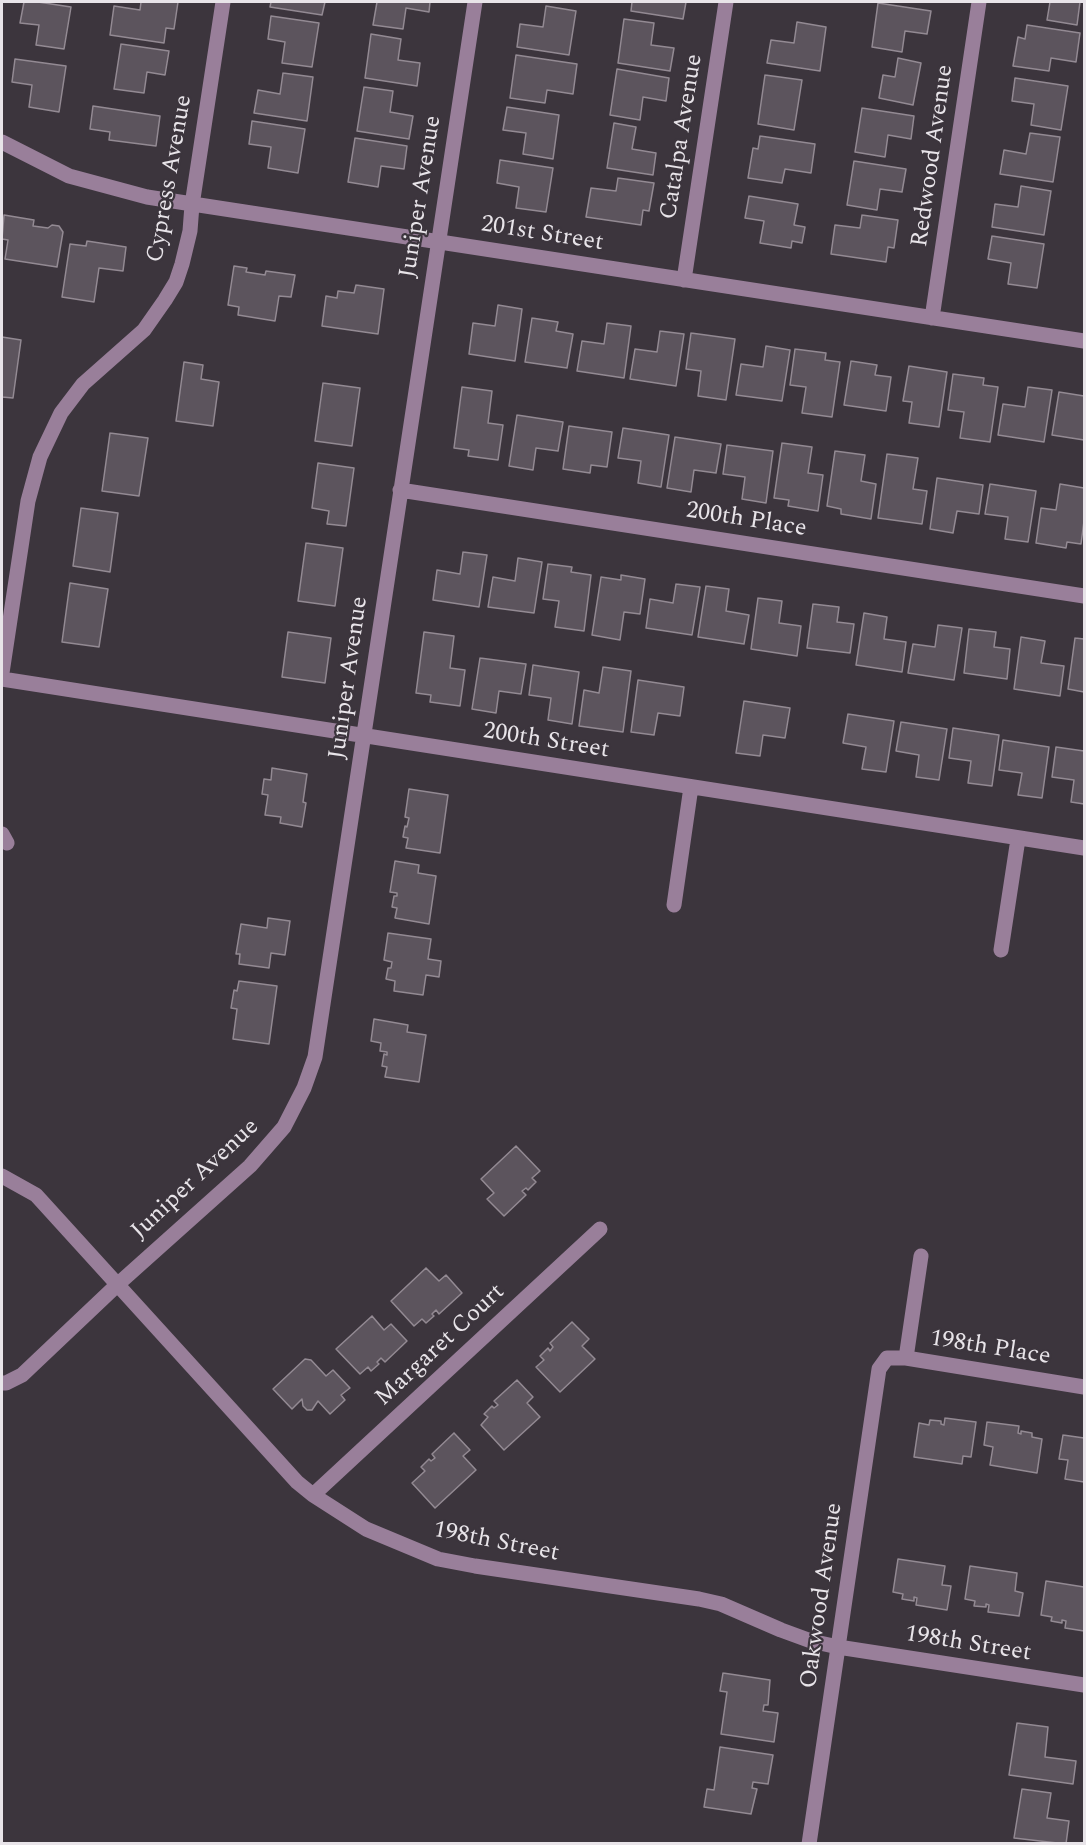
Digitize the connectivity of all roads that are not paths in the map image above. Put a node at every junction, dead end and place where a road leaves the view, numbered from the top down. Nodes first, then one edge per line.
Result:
1 (223, 2) edge
2 (475, 2) edge
3 (726, 2) edge
4 (979, 2) edge
5 (2, 142) edge
6 (192, 205) junction
7 (438, 241) junction
8 (684, 280) junction
9 (932, 318) junction
10 (1084, 342) edge
11 (400, 490) junction
12 (1084, 596) edge
13 (2, 673) edge
14 (2, 679) edge
15 (365, 737) junction
16 (692, 787) junction
17 (1018, 839) junction
18 (1084, 848) edge
19 (674, 904) dead end
20 (1001, 951) dead end
21 (2, 1176) edge
22 (600, 1229) dead end
23 (921, 1256) dead end
24 (117, 1285) junction
25 (887, 1358) joint
26 (906, 1358) junction
27 (2, 1383) edge
28 (1084, 1387) edge
29 (313, 1495) junction
30 (838, 1647) junction
31 (1084, 1685) edge
32 (809, 1844) edge

1 - 6 street, Cypress Avenue
2 - 7 street, Juniper Avenue
3 - 8 street, Catalpa Avenue
4 - 9 street, Redwood Avenue
5 - 6 street, 201st Street
6 - 7 street, 201st Street
6 - 13 street, Cypress Avenue
7 - 8 street, 201st Street
7 - 11 street, Juniper Avenue
8 - 9 street, 201st Street
9 - 10 street, 201st Street
11 - 12 street, 200th Place
11 - 15 street, Juniper Avenue
14 - 15 street, 200th Street
15 - 16 street, 200th Street
15 - 24 street, Juniper Avenue
16 - 17 street, 200th Street
16 - 19 street
17 - 18 street, 200th Street
17 - 20 street
21 - 24 street, 198th Street
22 - 29 street, Margaret Court
23 - 26 street
24 - 27 street, Juniper Avenue
24 - 29 street, 198th Street
25 - 26 street, 198th Place
25 - 30 street, Oakwood Avenue
26 - 28 street, 198th Place
29 - 30 street, 198th Street
30 - 31 street, 198th Street
30 - 32 street, Oakwood Avenue

